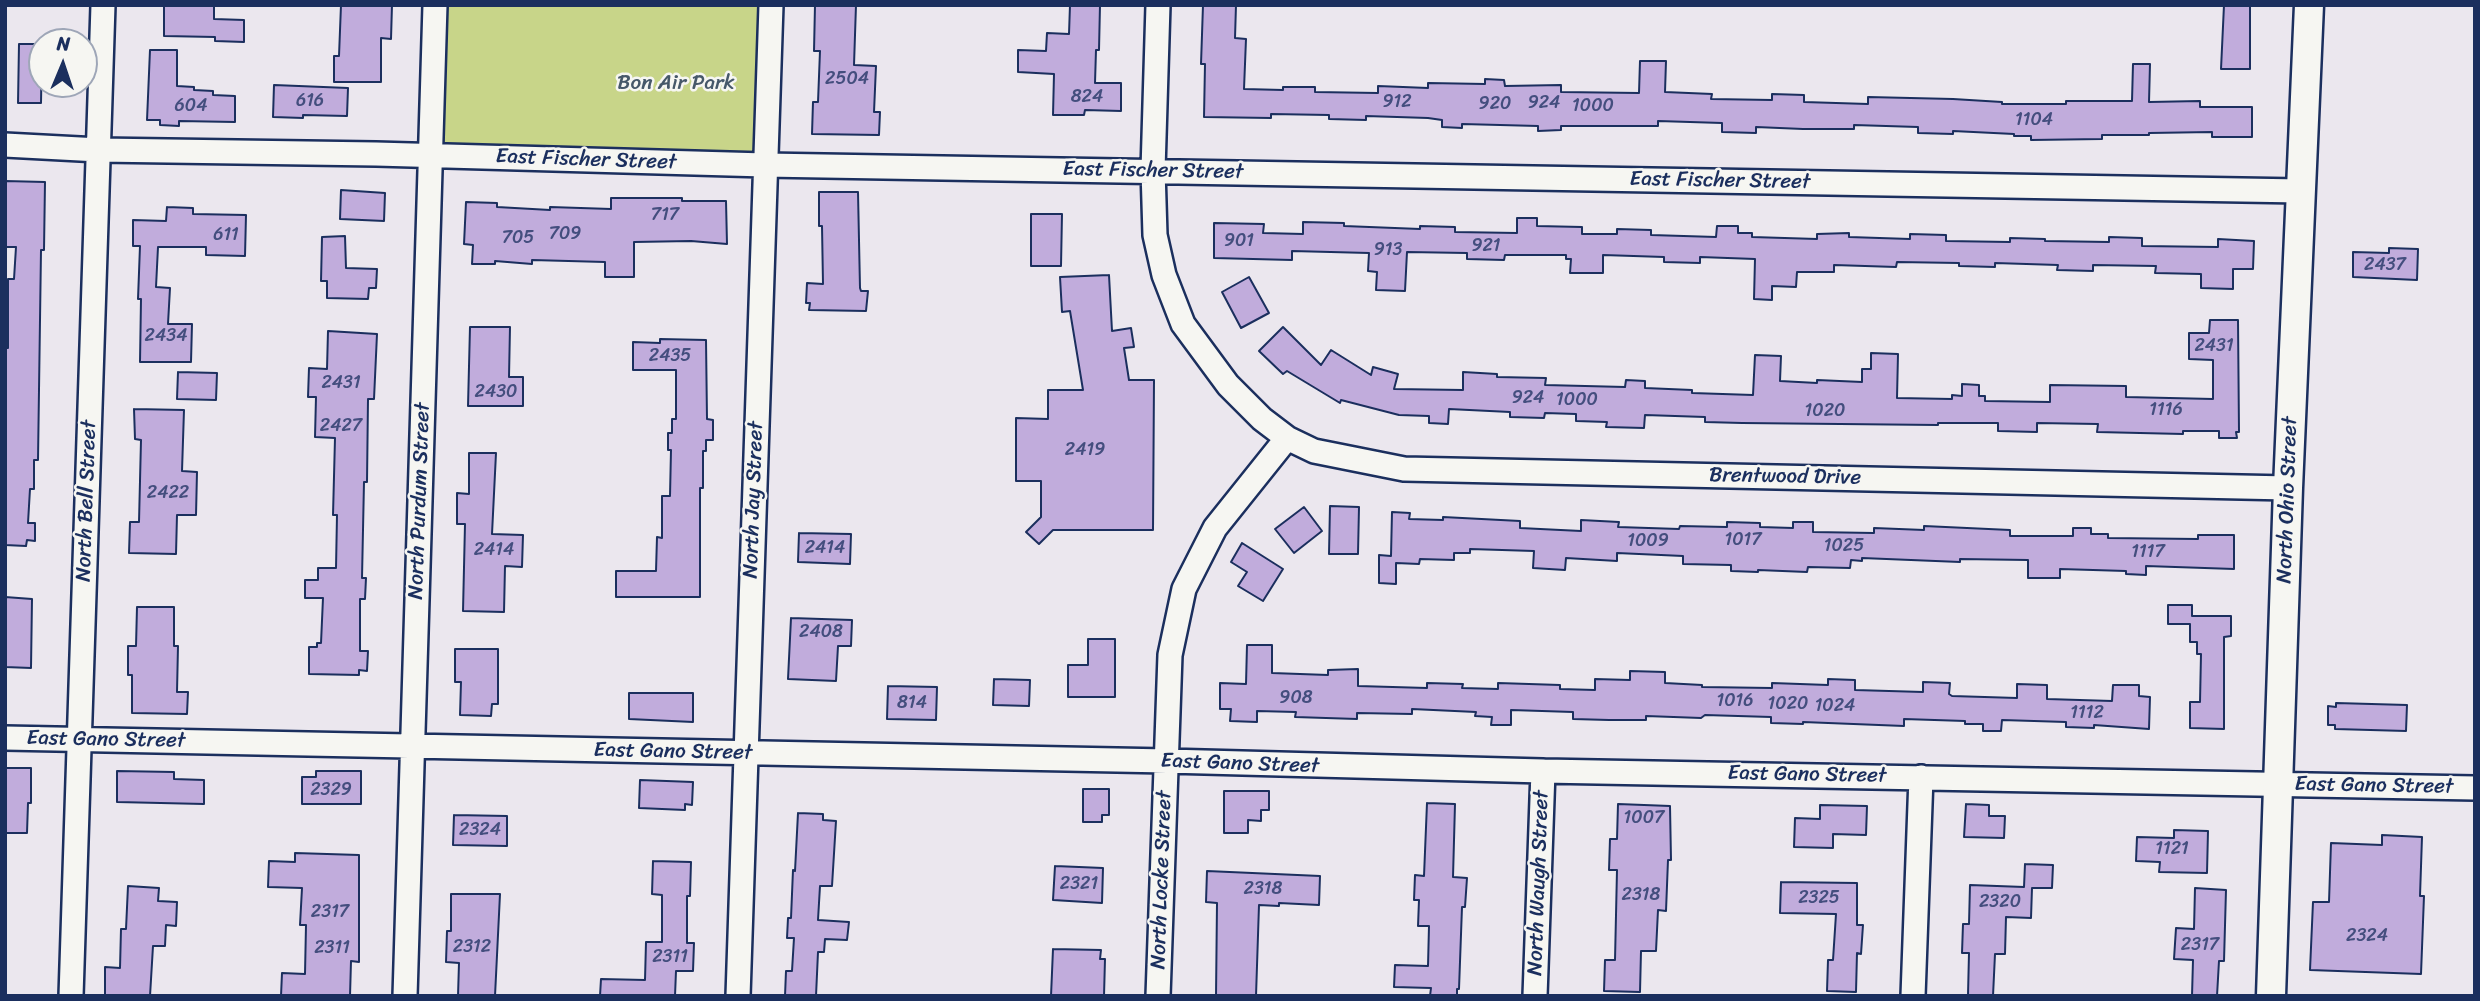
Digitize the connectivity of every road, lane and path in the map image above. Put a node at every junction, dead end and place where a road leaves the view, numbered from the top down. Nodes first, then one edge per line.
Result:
1 (103, 5) edge
2 (435, 5) edge
3 (771, 5) edge
4 (1158, 5) edge
5 (2309, 5) edge
6 (5, 145) edge
7 (99, 150) junction
8 (429, 156) junction
9 (765, 165) junction
10 (1153, 170) junction
11 (2301, 191) junction
12 (1287, 438) junction
13 (2288, 488) junction
14 (5, 738) edge
15 (79, 740) junction
16 (413, 747) junction
17 (745, 752) junction
18 (1167, 761) junction
19 (1543, 771) junction
20 (1921, 777) junction
21 (2278, 785) junction
22 (2475, 788) edge
23 (71, 996) edge
24 (405, 996) edge
25 (738, 996) edge
26 (1158, 996) edge
27 (1535, 996) edge
28 (1913, 996) edge
29 (2271, 996) edge

1 - 7 street, North Bell Street
2 - 8 street, North Purdum Street
3 - 9 street, North Jay Street
4 - 10 street
5 - 11 street, North Ohio Street
6 - 7 street, East Fischer Street
7 - 8 street, East Fischer Street
7 - 15 street, North Bell Street
8 - 9 street, East Fischer Street
8 - 16 street, North Purdum Street
9 - 10 street, East Fischer Street
9 - 17 street, North Jay Street
10 - 11 street, East Fischer Street
10 - 12 street
11 - 13 street, North Ohio Street
12 - 13 street, Brentwood Drive
12 - 18 street, North Locke Street
13 - 21 street, North Ohio Street
14 - 15 street, East Gano Street
15 - 16 street, East Gano Street
15 - 23 street, North Bell Street
16 - 17 street, East Gano Street
16 - 24 street, North Purdum Street
17 - 18 street, East Gano Street
17 - 25 street, North Jay Street
18 - 19 street, East Gano Street
18 - 26 street, North Locke Street
19 - 20 street, East Gano Street
19 - 27 street, North Waugh Street
20 - 21 street, East Gano Street
20 - 28 street
21 - 22 street, East Gano Street
21 - 29 street, North Ohio Street

